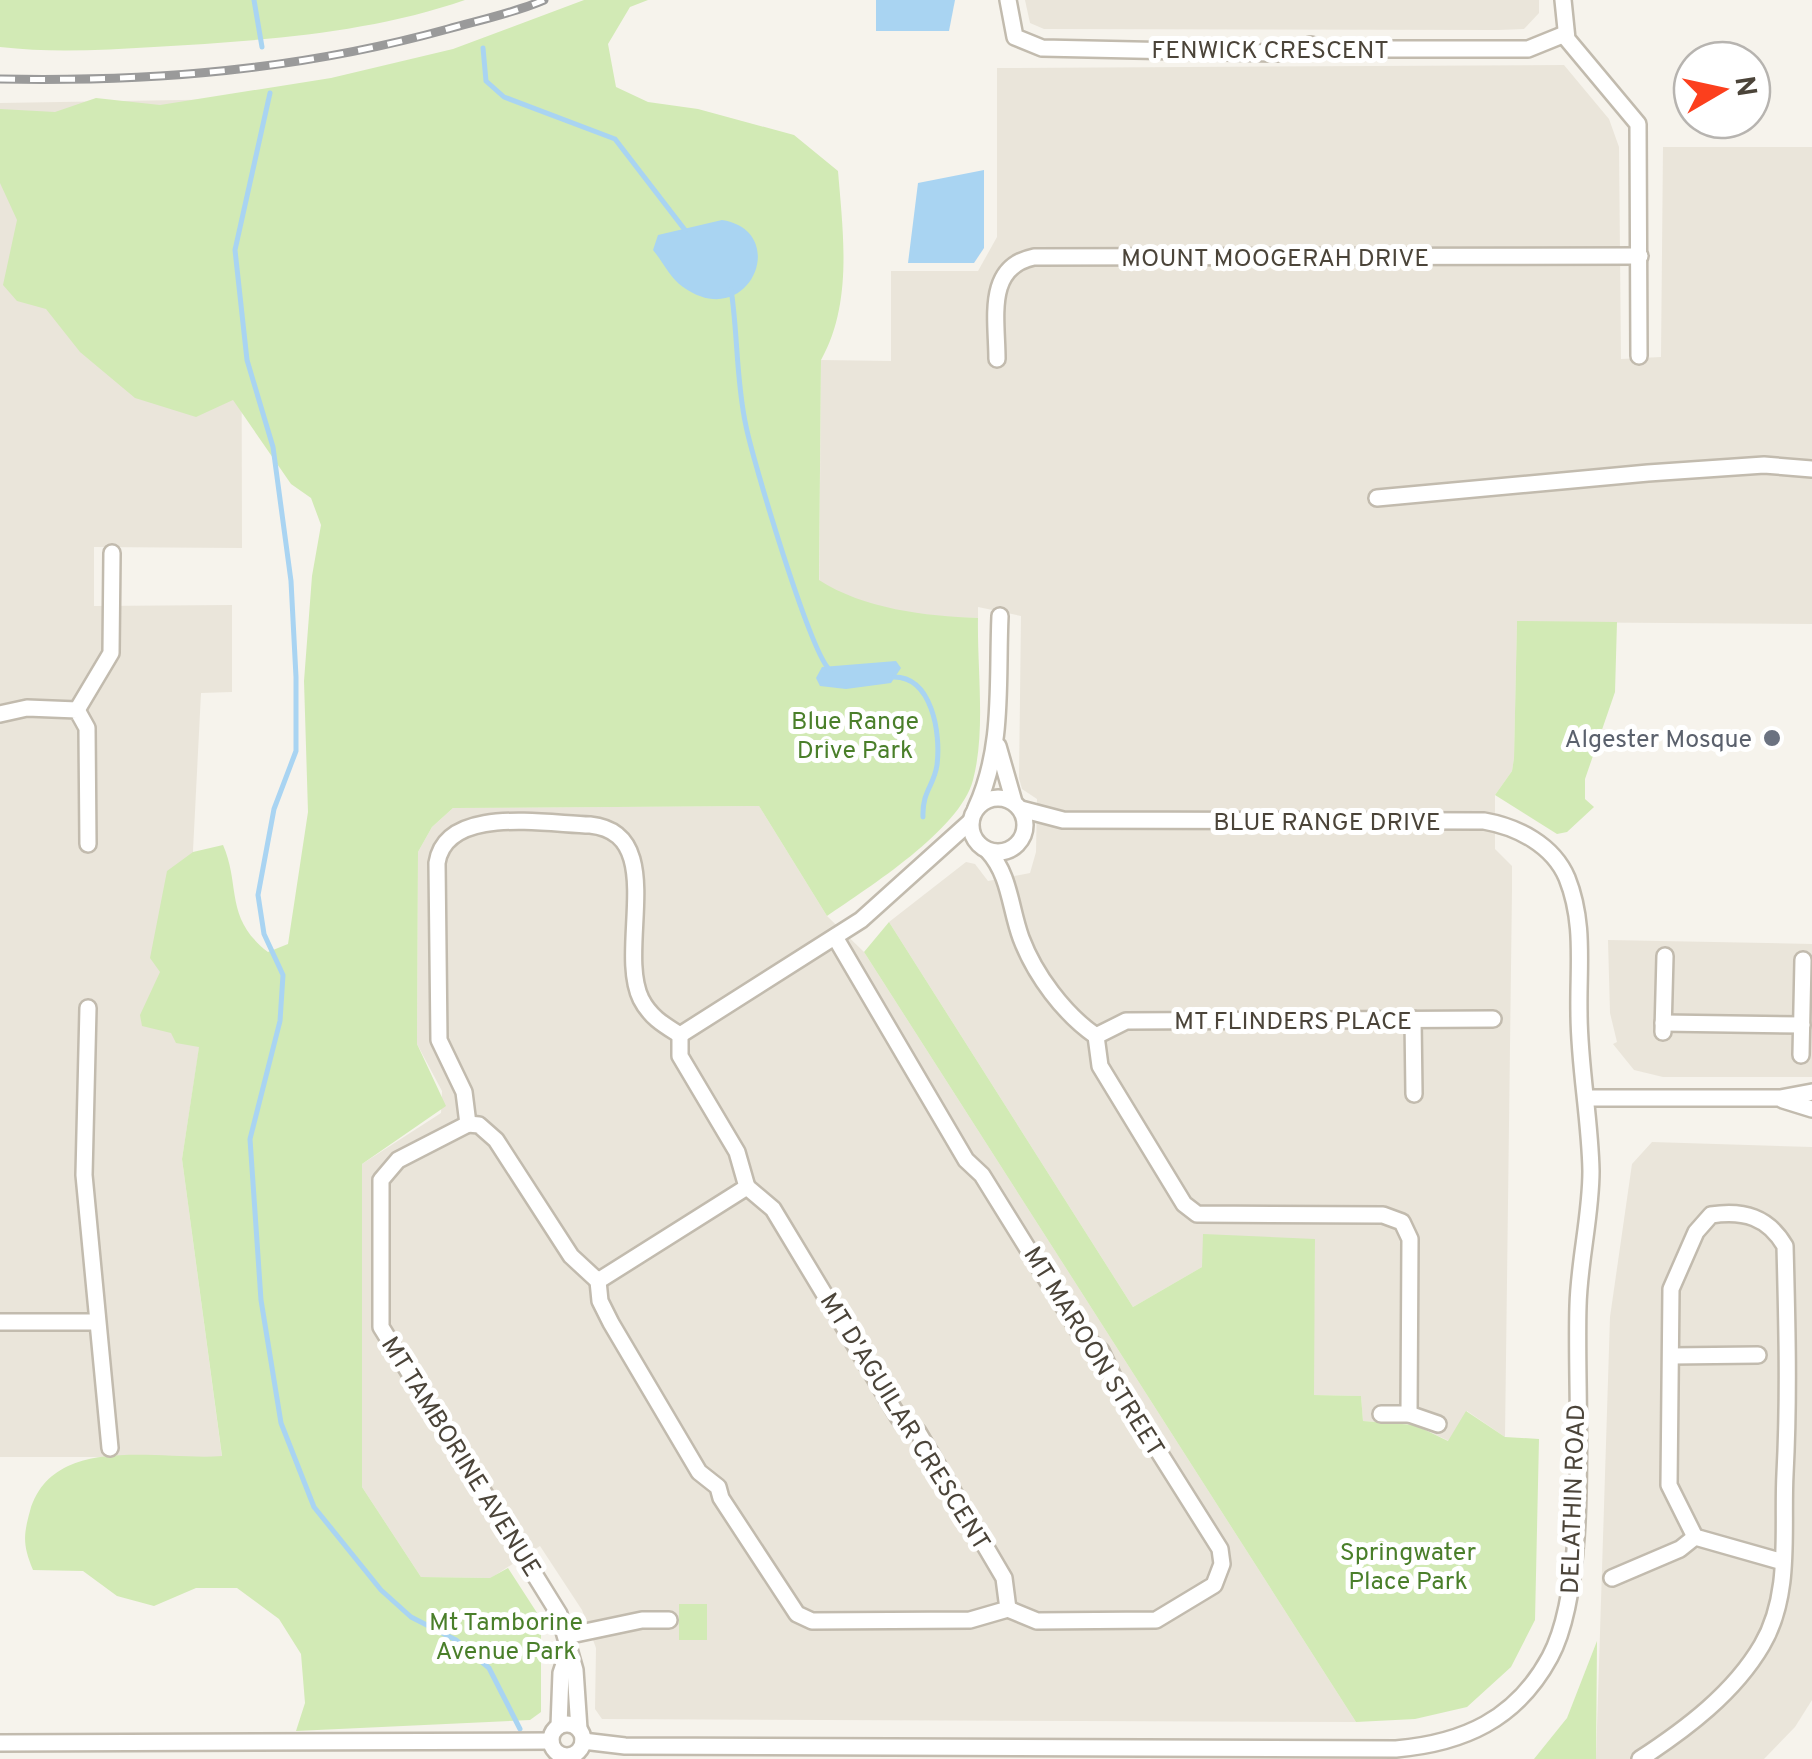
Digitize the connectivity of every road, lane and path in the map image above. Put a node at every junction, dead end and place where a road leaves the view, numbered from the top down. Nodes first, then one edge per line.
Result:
1 (1008, 0) edge
2 (1563, 0) edge
3 (1565, 34) junction
4 (1640, 256) junction
5 (1639, 356) dead end
6 (997, 359) dead end
7 (1812, 469) edge
8 (1377, 498) dead end
9 (112, 554) dead end
10 (1000, 616) dead end
11 (76, 710) junction
12 (0, 714) edge
13 (997, 742) junction
14 (1018, 806) junction
15 (973, 814) junction
16 (1063, 820) junction
17 (1019, 842) junction
18 (88, 844) dead end
19 (983, 847) junction
20 (944, 850) junction
21 (1567, 879) joint
22 (1010, 895) junction
23 (835, 936) junction
24 (1666, 956) dead end
25 (1803, 960) dead end
26 (88, 1008) dead end
27 (1493, 1018) dead end
28 (1413, 1019) junction
29 (1802, 1025) junction
30 (680, 1035) junction
31 (1096, 1036) junction
32 (1801, 1055) dead end
33 (1812, 1092) edge
34 (1414, 1094) dead end
35 (1587, 1098) junction
36 (1780, 1098) junction
37 (1812, 1109) edge
38 (468, 1124) junction
39 (746, 1187) junction
40 (598, 1281) junction
41 (0, 1322) edge
42 (97, 1322) junction
43 (1671, 1356) junction
44 (1758, 1356) dead end
45 (1381, 1414) dead end
46 (1409, 1414) junction
47 (1438, 1424) dead end
48 (110, 1448) dead end
49 (1695, 1536) junction
50 (1783, 1562) junction
51 (1612, 1578) dead end
52 (1008, 1609) junction
53 (669, 1620) dead end
54 (567, 1644) junction
55 (555, 1734) junction
56 (581, 1735) junction
57 (0, 1743) edge
58 (983, 1753) edge
59 (1640, 1759) edge

1 - 3 street, FENWICK CRESCENT
2 - 3 street
3 - 4 street
4 - 5 street
4 - 6 street, MOUNT MOOGERAH DRIVE
7 - 8 street
9 - 11 street
10 - 13 street
11 - 12 street
11 - 18 street
13 - 14 street
13 - 15 street
14 - 15 street
14 - 16 street
14 - 17 street
15 - 19 street
15 - 20 street
16 - 17 street
16 - 21 street, BLUE RANGE DRIVE
17 - 19 street
17 - 22 street
19 - 20 street
19 - 22 street
20 - 23 street
21 - 35 street, DELATHIN ROAD
22 - 31 street
23 - 30 street
23 - 52 street, MT MAROON STREET
24 - 29 street
25 - 29 street
26 - 42 street
27 - 28 street, MT FLINDERS PLACE
28 - 31 street, MT FLINDERS PLACE
28 - 34 street
29 - 32 street
30 - 38 street
30 - 39 street
31 - 46 street
33 - 36 street
35 - 36 street
35 - 58 street, DELATHIN ROAD
36 - 37 street
38 - 40 street
38 - 54 street, MT TAMBORINE AVENUE
39 - 40 street
39 - 52 street, MT D'AGUILAR CRESCENT
40 - 52 street
41 - 42 street
42 - 48 street
43 - 44 street
43 - 49 street
43 - 50 street
45 - 46 street
46 - 47 street
49 - 50 street
49 - 51 street
50 - 59 street
53 - 54 street
54 - 55 street
54 - 56 street, MT TAMBORINE AVENUE
55 - 56 street
55 - 56 street
55 - 57 street
56 - 58 street, DELATHIN ROAD

